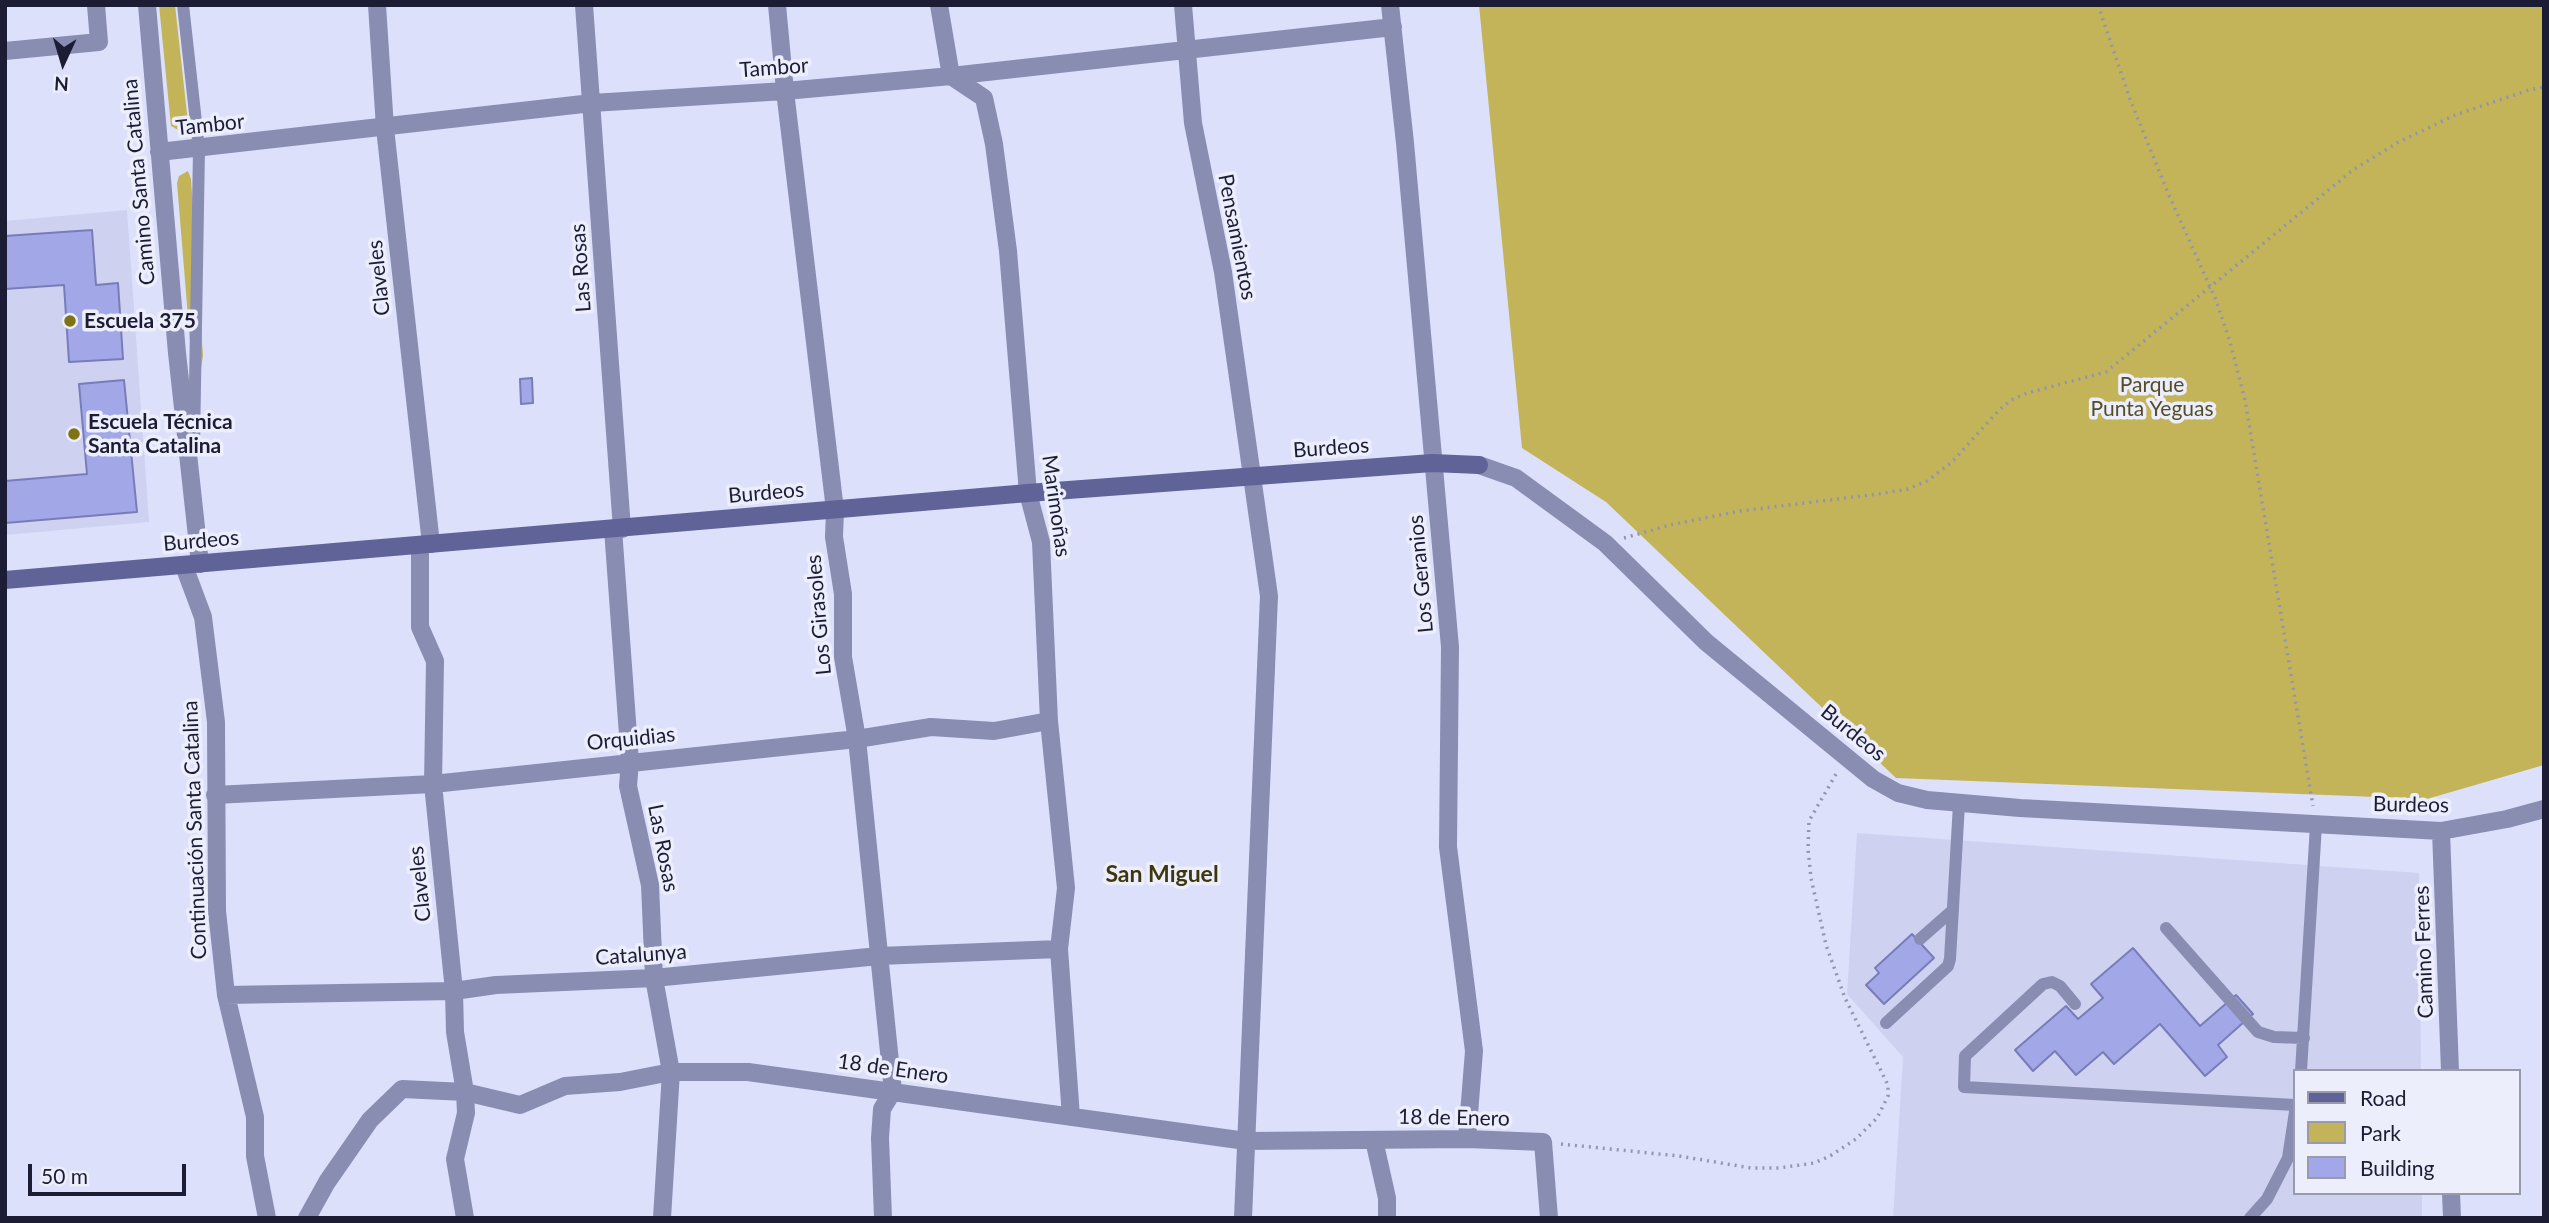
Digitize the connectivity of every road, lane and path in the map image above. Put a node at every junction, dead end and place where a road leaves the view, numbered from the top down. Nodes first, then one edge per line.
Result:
1 (96, 5) edge
2 (147, 5) edge
3 (183, 5) edge
4 (377, 5) edge
5 (584, 5) edge
6 (777, 5) edge
7 (939, 5) edge
8 (1183, 5) edge
9 (1390, 5) edge
10 (2098, 5) edge
11 (1393, 27) junction
12 (5, 51) edge
13 (1185, 51) junction
14 (951, 76) junction
15 (2544, 88) edge
16 (785, 91) junction
17 (592, 103) junction
18 (385, 128) junction
19 (199, 149) junction
20 (159, 152) junction
21 (2209, 287) junction
22 (1432, 463) junction
23 (1251, 478) junction
24 (1028, 493) junction
25 (195, 507) junction
26 (835, 510) junction
27 (617, 529) junction
28 (1605, 543) junction
29 (425, 545) junction
30 (192, 565) junction
31 (5, 580) edge
32 (1049, 721) junction
33 (857, 739) junction
34 (1847, 758) junction
35 (630, 762) junction
36 (433, 784) junction
37 (215, 795) junction
38 (1959, 803) junction
39 (2544, 808) edge
40 (2316, 825) junction
41 (2441, 831) junction
42 (1953, 910) junction
43 (2166, 928) dead end
44 (1920, 939) dead end
45 (1059, 949) junction
46 (879, 956) junction
47 (653, 978) junction
48 (454, 991) junction
49 (226, 995) junction
50 (2076, 1004) dead end
51 (1886, 1023) dead end
52 (2304, 1038) junction
53 (2301, 1069) edge
54 (2450, 1069) edge
55 (671, 1072) junction
56 (893, 1091) junction
57 (465, 1092) junction
58 (2294, 1105) edge
59 (1071, 1117) junction
60 (2294, 1119) edge
61 (1466, 1139) junction
62 (1374, 1140) junction
63 (1246, 1141) junction
64 (1543, 1142) junction
65 (2451, 1195) edge
66 (267, 1218) edge
67 (307, 1218) edge
68 (465, 1218) edge
69 (662, 1218) edge
70 (883, 1218) edge
71 (1243, 1218) edge
72 (1387, 1218) edge
73 (1549, 1218) edge
74 (2249, 1218) edge
75 (2452, 1218) edge

1 - 12 street
2 - 20 street, Camino Santa Catalina
3 - 19 lane
4 - 18 street, Claveles
5 - 17 street, Las Rosas
6 - 16 street, Los Girasoles
7 - 14 street
8 - 13 street, Pensamientos
9 - 11 street, Los Geranios
10 - 21 path
11 - 13 street, Tambor
11 - 22 street, Los Geranios
13 - 14 street, Tambor
13 - 23 street, Pensamientos
14 - 16 street, Tambor
14 - 24 street, Marimoñas
15 - 21 path
16 - 17 street, Tambor
16 - 26 street, Los Girasoles
17 - 18 street, Tambor
17 - 27 street, Las Rosas
18 - 19 street, Tambor
18 - 29 street, Claveles
19 - 20 street, Tambor
19 - 25 lane
20 - 25 street, Camino Santa Catalina
21 - 28 path
21 - 40 path
22 - 23 street, Burdeos
22 - 28 street, Burdeos
22 - 61 street, Los Geranios
23 - 24 street, Burdeos
23 - 63 street, Pensamientos
24 - 26 street, Burdeos
24 - 32 street, Marimoñas
25 - 30 street, Camino Santa Catalina
26 - 27 street, Burdeos
26 - 33 street, Los Girasoles
27 - 29 street, Burdeos
27 - 35 street, Las Rosas
28 - 34 street, Burdeos
29 - 30 street, Burdeos
29 - 36 street, Claveles
30 - 31 street, Burdeos
30 - 37 street, Continuación Santa Catalina
32 - 33 street, Orquidias
32 - 45 street, Marimoñas
33 - 35 street, Orquidias
33 - 46 street, Los Girasoles
34 - 38 street, Burdeos
34 - 64 path
35 - 36 street, Orquidias
35 - 47 street, Las Rosas
36 - 37 street, Orquidias
36 - 48 street, Claveles
37 - 49 street, Continuación Santa Catalina
38 - 40 street, Burdeos
38 - 42 lane
39 - 41 street, Burdeos
40 - 41 street, Burdeos
40 - 52 lane
41 - 54 street, Camino Ferres
42 - 44 lane
42 - 51 lane
43 - 52 lane
45 - 46 street, Catalunya
45 - 59 street, Marimoñas
46 - 47 street, Catalunya
46 - 56 street, Los Girasoles
47 - 48 street, Catalunya
47 - 55 street, Las Rosas
48 - 49 street, Catalunya
48 - 57 street, Claveles
49 - 66 street, Continuación Santa Catalina
50 - 58 lane
52 - 53 lane
55 - 56 street, 18 de Enero
55 - 57 street, 18 de Enero
55 - 69 street, Las Rosas
56 - 59 street, 18 de Enero
56 - 70 street, Los Girasoles
57 - 67 street, 18 de Enero
57 - 68 street, Claveles
59 - 63 street, 18 de Enero
60 - 74 lane
61 - 62 street, 18 de Enero
61 - 64 street, 18 de Enero
62 - 63 street, 18 de Enero
62 - 72 street
63 - 71 street, Pensamientos
64 - 73 street
65 - 75 street

